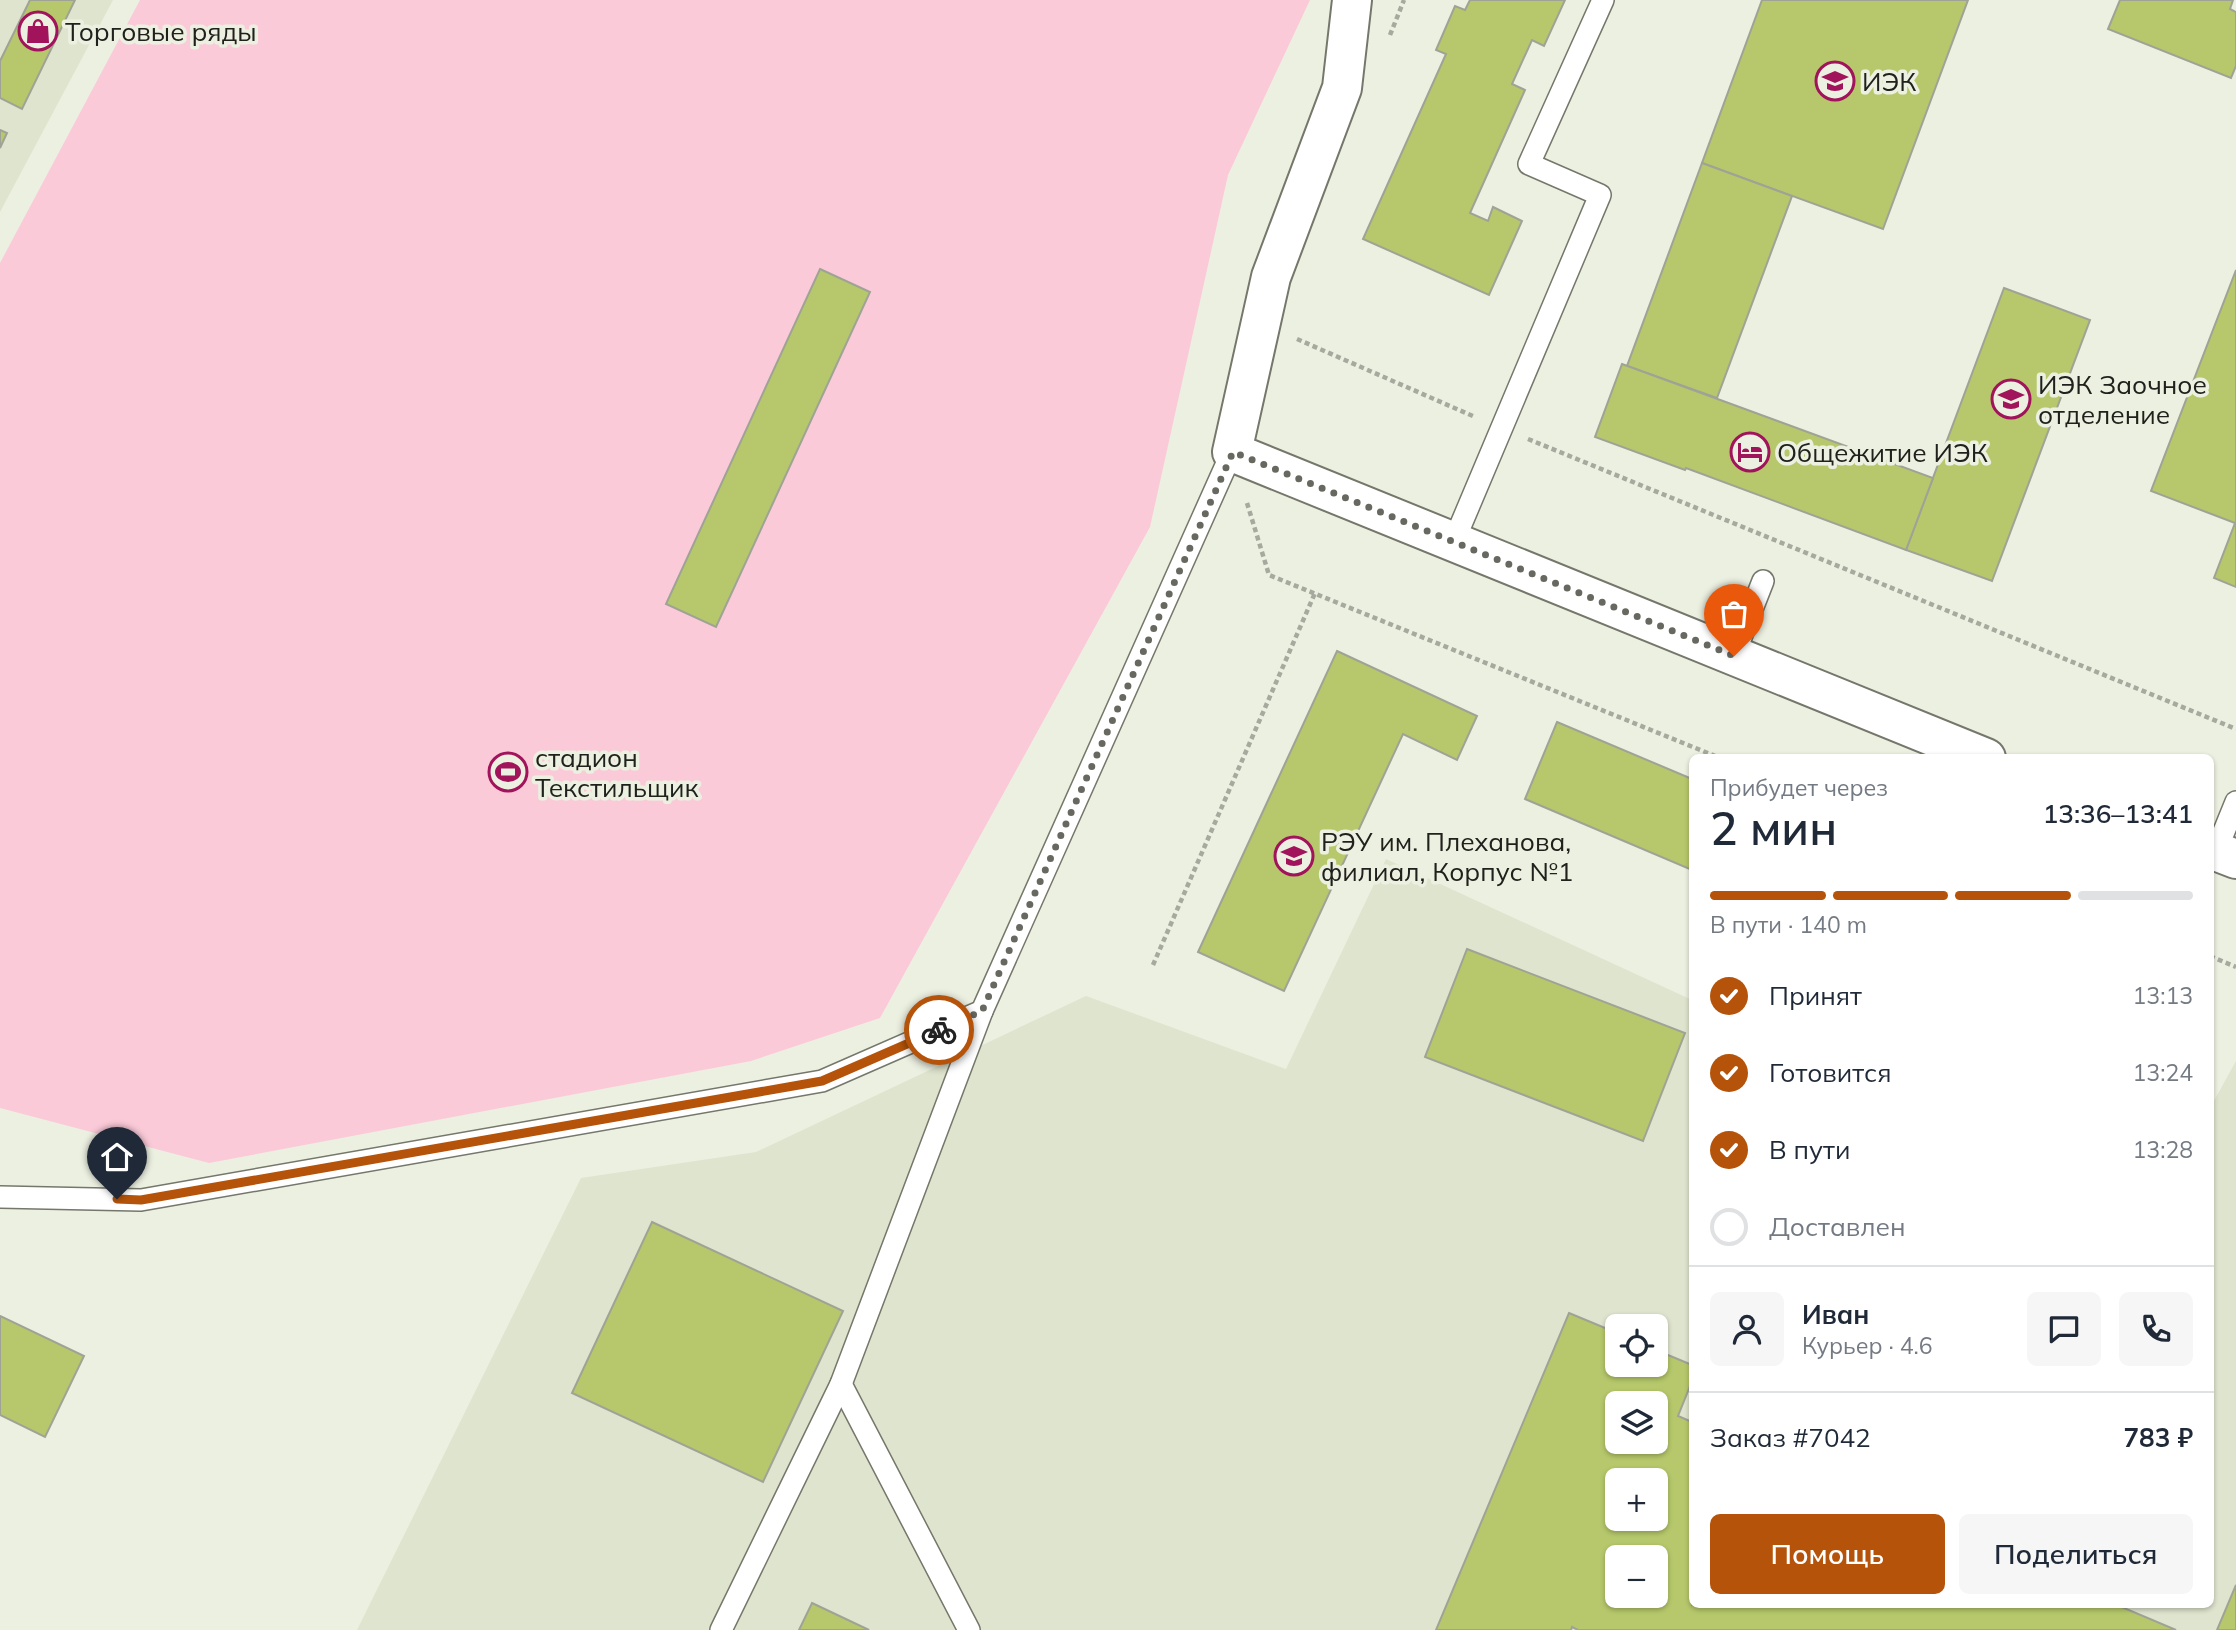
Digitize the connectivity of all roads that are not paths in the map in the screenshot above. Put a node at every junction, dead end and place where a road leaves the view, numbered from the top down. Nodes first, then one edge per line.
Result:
1 (1352, 0) edge
2 (1603, 0) edge
3 (1233, 452) junction
4 (1454, 541) junction
5 (1763, 581) dead end
6 (1734, 656) junction
7 (1976, 754) edge
8 (2236, 802) edge
9 (2221, 853) edge
10 (982, 1011) junction
11 (0, 1197) edge
12 (841, 1384) junction
13 (721, 1630) edge
14 (969, 1630) edge

1 - 3 street
2 - 4 lane
3 - 4 street
3 - 10 lane
4 - 6 street
5 - 6 lane
6 - 7 street
8 - 9 lane
10 - 11 lane
10 - 12 lane
12 - 13 lane
12 - 14 lane

